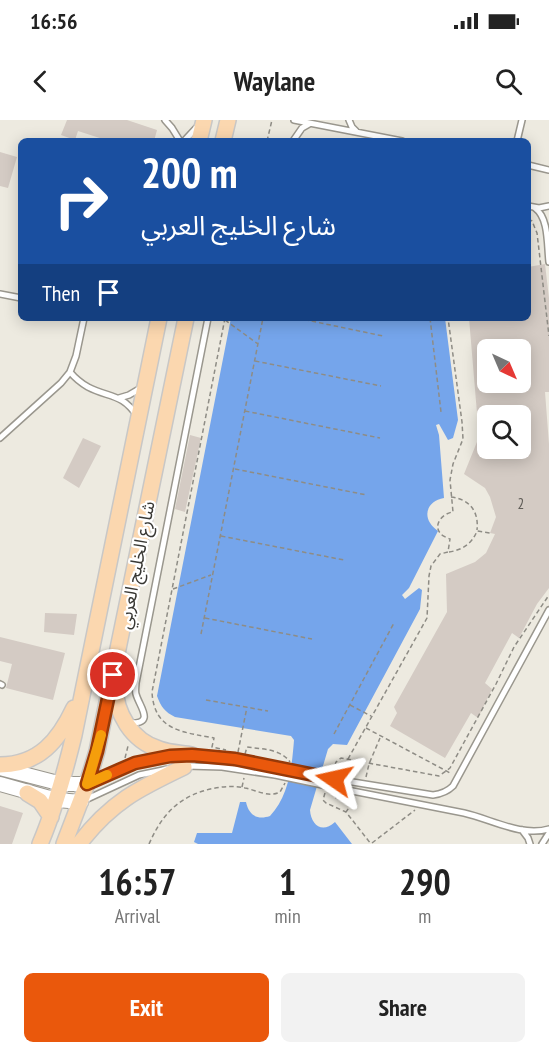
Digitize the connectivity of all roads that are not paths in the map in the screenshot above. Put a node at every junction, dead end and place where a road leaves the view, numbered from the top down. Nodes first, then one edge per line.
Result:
1 (165, 120) edge
2 (173, 120) edge
3 (204, 120) edge
4 (228, 120) edge
5 (294, 120) edge
6 (336, 120) edge
7 (349, 120) edge
8 (522, 120) edge
9 (311, 124) junction
10 (329, 127) junction
11 (172, 128) junction
12 (357, 132) junction
13 (180, 138) edge
14 (185, 138) edge
15 (200, 138) edge
16 (224, 138) edge
17 (295, 138) edge
18 (385, 138) edge
19 (518, 138) edge
20 (531, 166) edge
21 (548, 169) edge
22 (549, 206) edge
23 (531, 207) edge
24 (535, 208) junction
25 (549, 262) edge
26 (0, 294) edge
27 (18, 297) edge
28 (83, 321) edge
29 (158, 321) edge
30 (185, 321) edge
31 (207, 321) edge
32 (70, 372) junction
33 (147, 383) junction
34 (119, 398) junction
35 (139, 421) junction
36 (0, 438) edge
37 (549, 610) edge
38 (117, 656) junction
39 (85, 683) junction
40 (125, 721) junction
41 (188, 761) junction
42 (0, 766) edge
43 (0, 784) edge
44 (62, 784) junction
45 (87, 784) junction
46 (27, 793) junction
47 (57, 800) junction
48 (81, 802) junction
49 (51, 817) junction
50 (522, 830) junction
51 (549, 831) edge
52 (40, 844) edge
53 (64, 844) edge
54 (79, 844) edge
55 (530, 844) edge
56 (542, 844) edge

1 - 11 lane
2 - 11 lane
3 - 14 lane
3 - 15 main road
4 - 16 main road
5 - 9 lane
6 - 10 lane
7 - 12 lane
8 - 19 lane
9 - 10 lane
9 - 17 lane
10 - 12 lane
11 - 13 lane
12 - 18 lane
20 - 21 lane
22 - 24 lane
23 - 24 lane
24 - 25 lane
26 - 27 lane
28 - 32 lane
29 - 33 main road, شارع الخليج العربي
30 - 38 main road, شارع الخليج العربي
31 - 40 lane
32 - 34 lane
32 - 36 lane
33 - 34 lane
33 - 35 main road, شارع الخليج العربي
34 - 35 lane
35 - 39 main road, شارع الخليج العربي
37 - 41 lane, bridge
38 - 40 main road
38 - 45 main road, شارع الخليج العربي
39 - 42 main road
39 - 44 main road, شارع الخليج العربي
40 - 41 main road
41 - 45 lane
41 - 48 lane
41 - 50 lane, bridge
41 - 54 main road
42 - 44 main road
43 - 46 main road
44 - 45 main road
44 - 47 main road, شارع الخليج العربي
45 - 48 main road, شارع الخليج العربي
46 - 47 main road
46 - 49 main road
47 - 48 main road
47 - 49 main road, شارع الخليج العربي
48 - 53 main road, شارع الخليج العربي
49 - 52 main road, شارع الخليج العربي
50 - 51 lane
50 - 55 lane
51 - 56 lane

